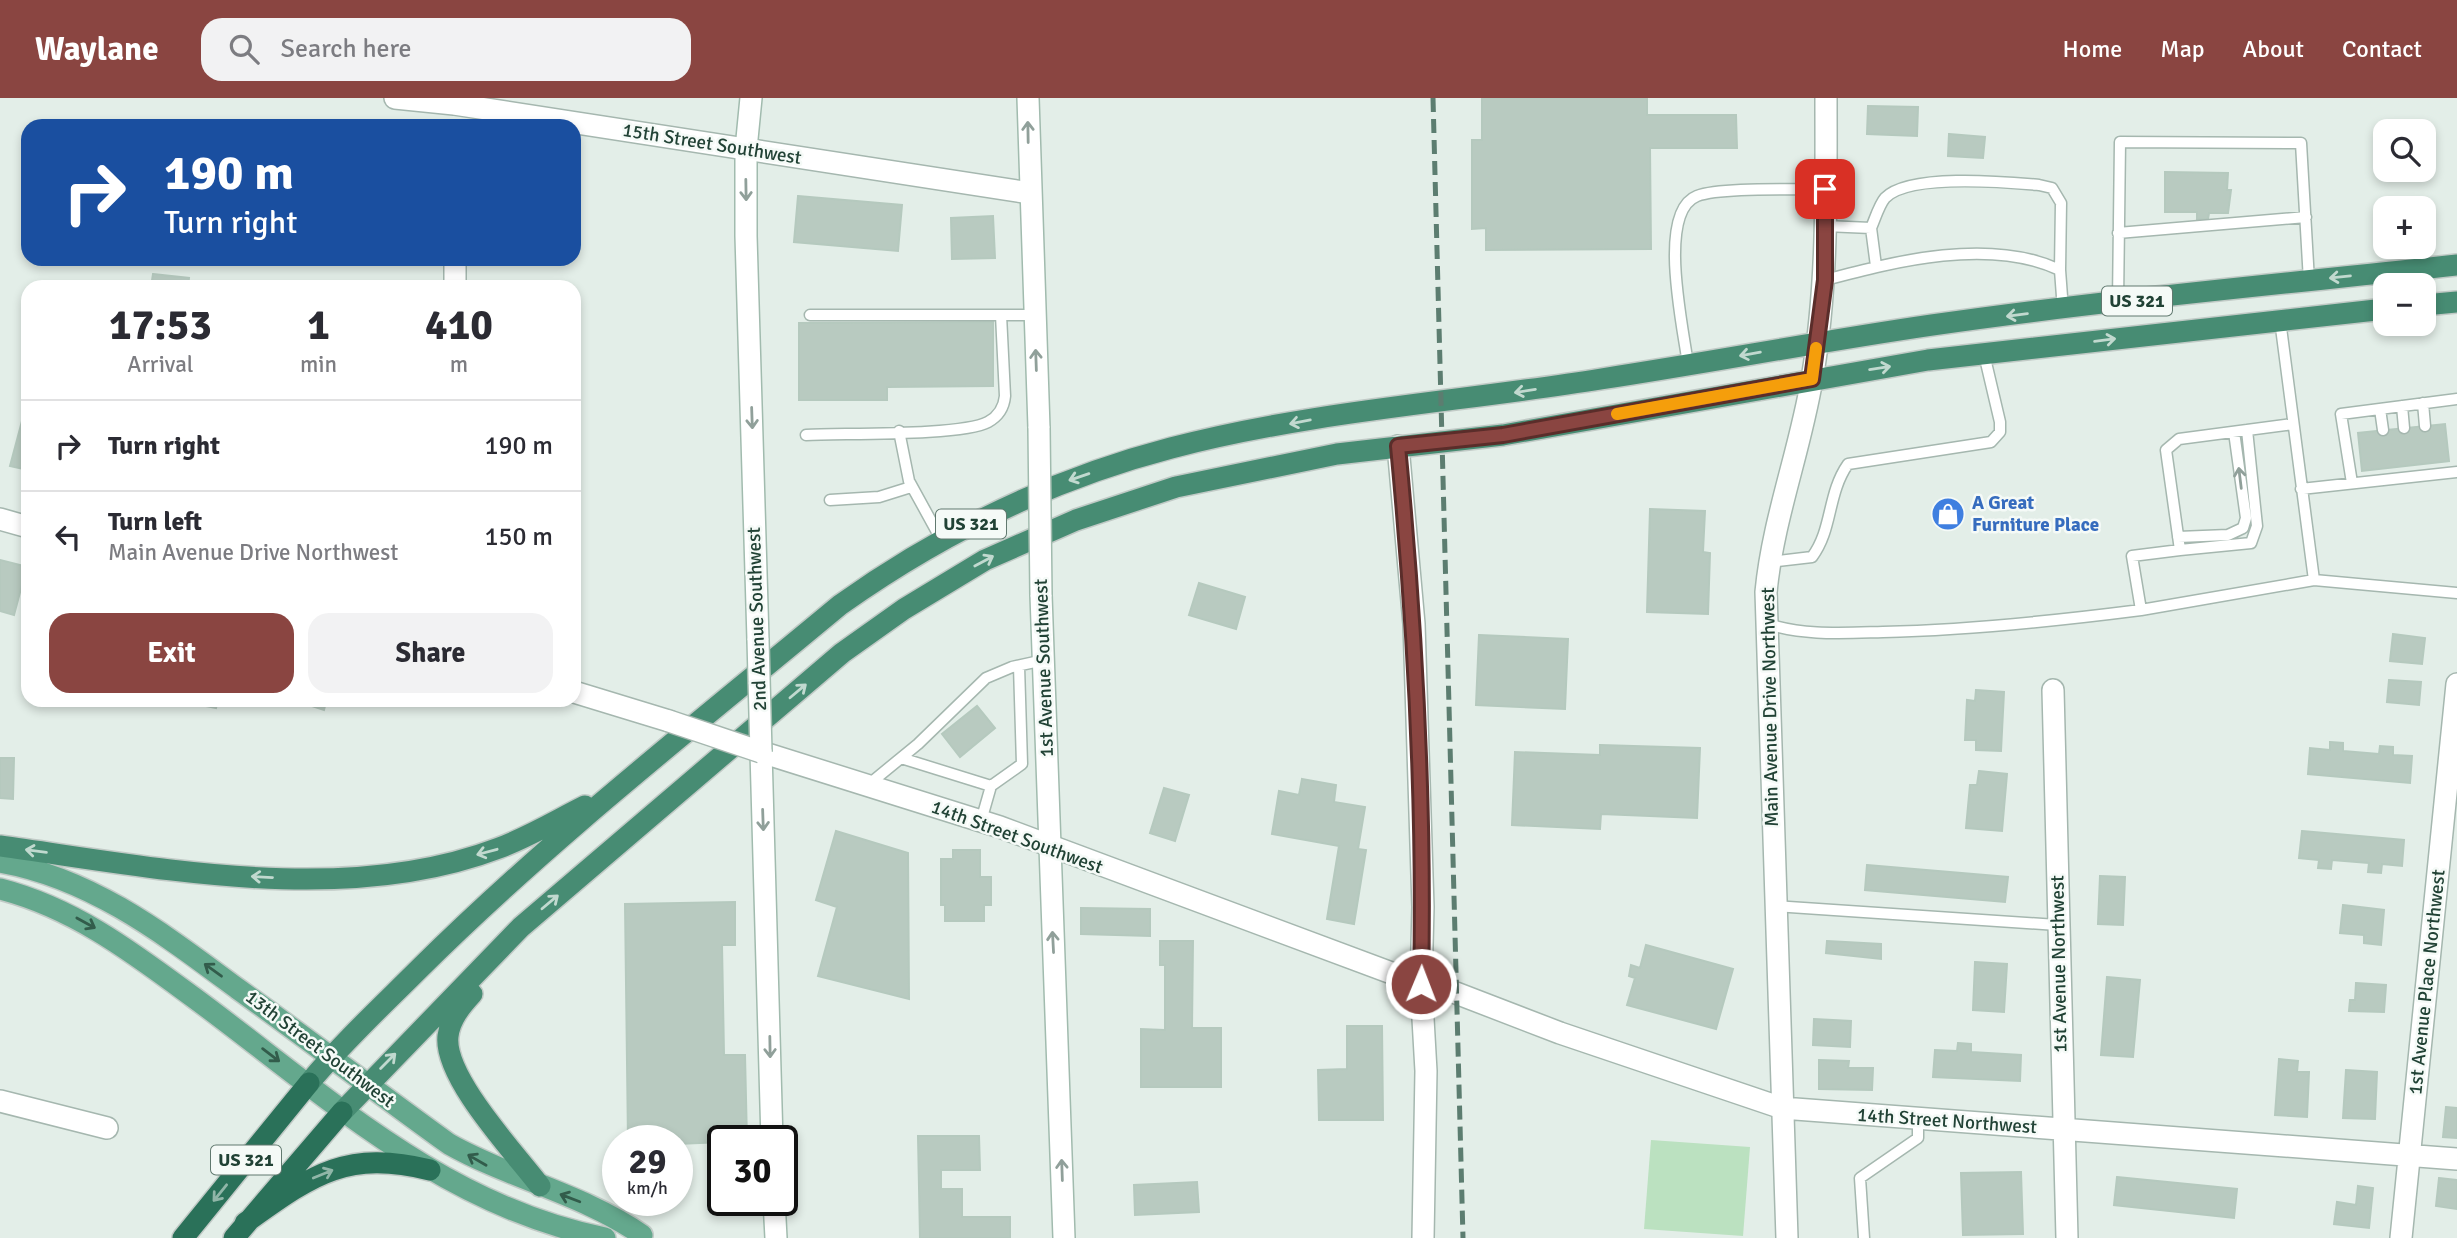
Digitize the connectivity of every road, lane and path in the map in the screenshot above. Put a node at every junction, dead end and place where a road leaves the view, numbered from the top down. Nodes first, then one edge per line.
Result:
1 (395, 98) edge
2 (751, 98) edge
3 (1028, 98) edge
4 (1826, 98) edge
5 (454, 101) edge
6 (454, 119) edge
7 (564, 119) edge
8 (581, 122) edge
9 (746, 149) junction
10 (1825, 189) junction
11 (1030, 193) junction
12 (2306, 217) junction
13 (1825, 226) junction
14 (1871, 228) junction
15 (2118, 233) junction
16 (2457, 265) edge
17 (1876, 266) junction
18 (2060, 270) junction
19 (1825, 280) junction
20 (2309, 281) junction
21 (2457, 302) edge
22 (2118, 303) junction
23 (2436, 304) edge
24 (2063, 310) junction
25 (2373, 310) edge
26 (810, 315) dead end
27 (1001, 315) junction
28 (1035, 315) junction
29 (2280, 320) junction
30 (1817, 343) junction
31 (1984, 354) junction
32 (1688, 365) junction
33 (1812, 379) junction
34 (2457, 399) edge
35 (2423, 403) junction
36 (2402, 406) junction
37 (2380, 409) junction
38 (2293, 424) junction
39 (2425, 426) dead end
40 (2404, 428) dead end
41 (2247, 430) junction
42 (2383, 430) dead end
43 (899, 431) junction
44 (2234, 432) junction
45 (806, 435) dead end
46 (1398, 446) junction
47 (2457, 472) edge
48 (2352, 483) junction
49 (911, 487) junction
50 (2301, 489) junction
51 (830, 500) dead end
52 (0, 519) edge
53 (21, 525) edge
54 (2178, 537) junction
55 (942, 541) junction
56 (2180, 550) junction
57 (1769, 562) junction
58 (2314, 580) junction
59 (2457, 593) edge
60 (2141, 610) junction
61 (1765, 622) junction
62 (1044, 660) junction
63 (1019, 666) junction
64 (2457, 684) edge
65 (2053, 690) dead end
66 (581, 694) edge
67 (761, 752) junction
68 (901, 758) junction
69 (1022, 764) junction
70 (1047, 764) junction
71 (868, 785) junction
72 (991, 786) junction
73 (615, 792) junction
74 (981, 821) junction
75 (0, 846) edge
76 (1049, 847) junction
77 (0, 862) edge
78 (0, 889) edge
79 (2447, 892) edge
80 (1775, 906) junction
81 (2057, 925) junction
82 (521, 927) junction
83 (1421, 984) junction
84 (1456, 993) joint
85 (331, 1056) junction
86 (309, 1083) junction
87 (366, 1083) junction
88 (0, 1101) edge
89 (1782, 1108) junction
90 (342, 1112) junction
91 (1918, 1119) junction
92 (772, 1125) edge
93 (107, 1128) dead end
94 (2063, 1129) junction
95 (2410, 1157) junction
96 (2457, 1159) edge
97 (430, 1170) junction
98 (540, 1186) junction
99 (775, 1216) edge
100 (239, 1231) edge
101 (650, 1236) edge
102 (183, 1238) edge
103 (605, 1238) edge
104 (621, 1238) edge
105 (776, 1238) edge
106 (1064, 1238) edge
107 (1423, 1238) edge
108 (1787, 1238) edge
109 (1864, 1238) edge
110 (2067, 1238) edge
111 (2401, 1238) edge

1 - 5 street, 15th Street Southwest
2 - 9 street, 2nd Avenue Southwest
11 -> 3 street, 1st Avenue Southwest
4 - 10 street, Main Avenue Drive Northwest
5 - 6 street
5 - 7 street, 15th Street Southwest
8 - 9 street, 15th Street Southwest
9 - 11 street, 15th Street Southwest
9 -> 67 street, 2nd Avenue Southwest, bridge
10 - 13 street, Main Avenue Drive Northwest
10 - 32 lane
11 - 28 street, 1st Avenue Southwest
12 - 15 lane
12 - 15 lane
12 - 20 lane
13 - 14 lane
13 - 19 street, Main Avenue Drive Northwest
14 - 17 lane
14 - 18 lane
15 - 22 lane
16 -> 20 highway, US 321
17 - 18 lane
17 - 19 lane
18 - 24 lane
19 - 30 street, Main Avenue Drive Northwest
20 - 22 highway, US 321
21 - 23 highway
22 - 24 highway, US 321
24 -> 30 highway, US 321
25 - 29 highway, US 321
26 - 27 lane
27 - 28 lane
27 - 43 lane
62 -> 28 street, 1st Avenue Southwest, bridge
31 -> 29 highway, US 321
29 - 38 lane
30 -> 32 highway, US 321
30 - 33 street, Main Avenue Drive Northwest
33 -> 31 highway, US 321
31 - 57 lane
32 -> 55 highway, US 321
33 - 46 highway, US 321
33 - 57 street, Main Avenue Drive Northwest
34 - 35 lane
35 - 36 lane
35 - 39 lane
36 - 37 lane
36 - 40 lane
37 - 42 lane
37 - 48 lane
38 - 41 lane
38 - 50 lane
41 - 44 lane
41 - 56 lane
43 - 45 lane
43 - 49 lane
44 - 54 lane
54 -> 44 lane
82 -> 46 highway, US 321
46 - 83 street
47 - 48 lane
48 - 50 lane
49 - 51 lane
49 - 55 lane
50 - 58 lane
52 - 53 street
54 - 56 lane
55 - 73 highway, US 321
56 - 60 lane
57 - 61 street, Main Avenue Drive Northwest
58 - 59 lane
58 - 60 lane
60 - 61 lane
61 - 80 street, Main Avenue Drive Northwest
62 - 63 lane
62 - 70 street, 1st Avenue Southwest
63 - 68 lane
63 - 69 lane
64 - 79 street, 1st Avenue Place Northwest
65 - 81 street, 1st Avenue Northwest
66 - 67 street, 14th Street Southwest, bridge
67 - 71 street, 14th Street Southwest
67 -> 92 street, 2nd Avenue Southwest
68 - 71 lane
68 - 72 lane
69 - 70 lane
69 - 72 lane
70 - 76 street, 1st Avenue Southwest
71 - 74 street, 14th Street Southwest
72 - 74 lane
73 -> 75 highway
73 - 85 highway, US 321
74 - 76 street, 14th Street Southwest
76 - 83 street, 14th Street Southwest
106 -> 76 street, 1st Avenue Southwest
85 -> 77 main road, 13th Street Southwest
78 -> 86 main road, 13th Street Southwest
79 - 95 street, 1st Avenue Place Northwest
80 - 81 lane
80 - 89 street, Main Avenue Drive Northwest
81 - 94 street, 1st Avenue Northwest
87 -> 82 highway, US 321
82 - 98 highway
83 - 84 street, 14th Street Southwest
83 - 107 street
84 - 89 street, 14th Street Northwest
85 - 86 highway, US 321
85 - 87 main road, 13th Street Southwest
86 - 90 main road, 13th Street Southwest
86 -> 102 highway, US 321
87 - 90 highway, US 321
98 -> 87 main road, 13th Street Southwest
88 - 93 street
89 - 91 street, 14th Street Northwest
89 - 108 street, Main Avenue Drive Northwest
90 - 97 main road, 13th Street Southwest
90 - 100 highway, US 321
91 - 94 street, 14th Street Northwest
91 - 109 lane
94 - 95 street, 14th Street Northwest
94 - 110 street, 1st Avenue Northwest
95 - 96 street, 14th Street Northwest
95 - 111 street, 1st Avenue Place Northwest
100 -> 97 highway
97 - 103 main road, 13th Street Southwest
101 -> 98 main road, 13th Street Southwest
99 - 105 street
101 - 104 main road, 13th Street Southwest

